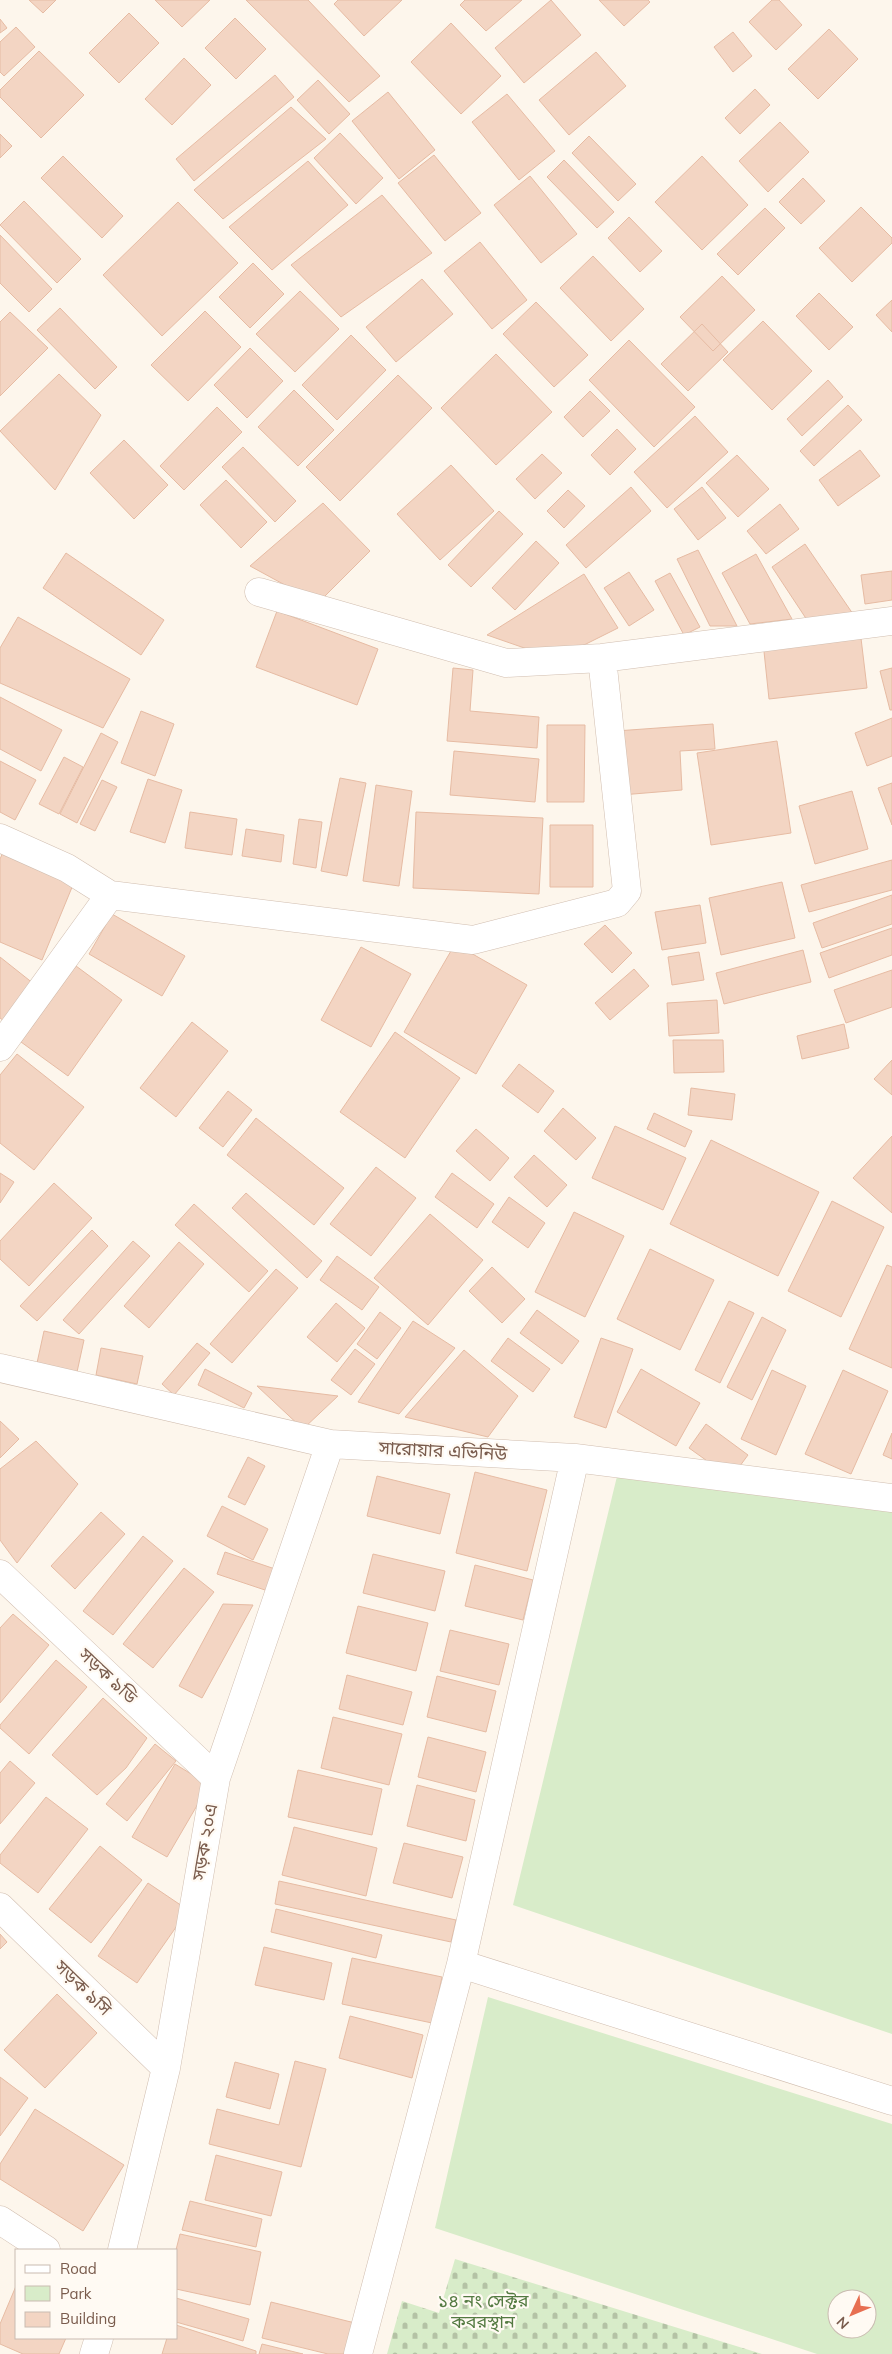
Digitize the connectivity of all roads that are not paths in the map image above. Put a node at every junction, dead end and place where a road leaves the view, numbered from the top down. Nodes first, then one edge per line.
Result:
1 (259, 592) dead end
2 (892, 620) edge
3 (602, 658) junction
4 (0, 838) edge
5 (110, 895) junction
6 (0, 1047) edge
7 (0, 1368) edge
8 (330, 1444) junction
9 (575, 1458) junction
10 (892, 1498) edge
11 (0, 1574) edge
12 (216, 1778) junction
13 (0, 1907) edge
14 (461, 1964) junction
15 (166, 2068) junction
16 (892, 2101) edge
17 (0, 2220) edge
18 (44, 2249) edge
19 (122, 2249) edge
20 (99, 2339) edge
21 (94, 2354) edge
22 (358, 2354) edge

1 - 3 street
2 - 3 street
3 - 5 street
4 - 5 street
5 - 6 street
7 - 8 street, সারোয়ার এভিনিউ
8 - 9 street, সারোয়ার এভিনিউ
8 - 12 street, সড়ক ২০এ
9 - 10 street, সারোয়ার এভিনিউ
9 - 14 street
11 - 12 street, সড়ক ৯ডি
12 - 15 street, সড়ক ২০এ
13 - 15 street, সড়ক ৯সি
14 - 16 street
14 - 22 street
15 - 19 street, সড়ক ২০এ
17 - 18 street
20 - 21 street

